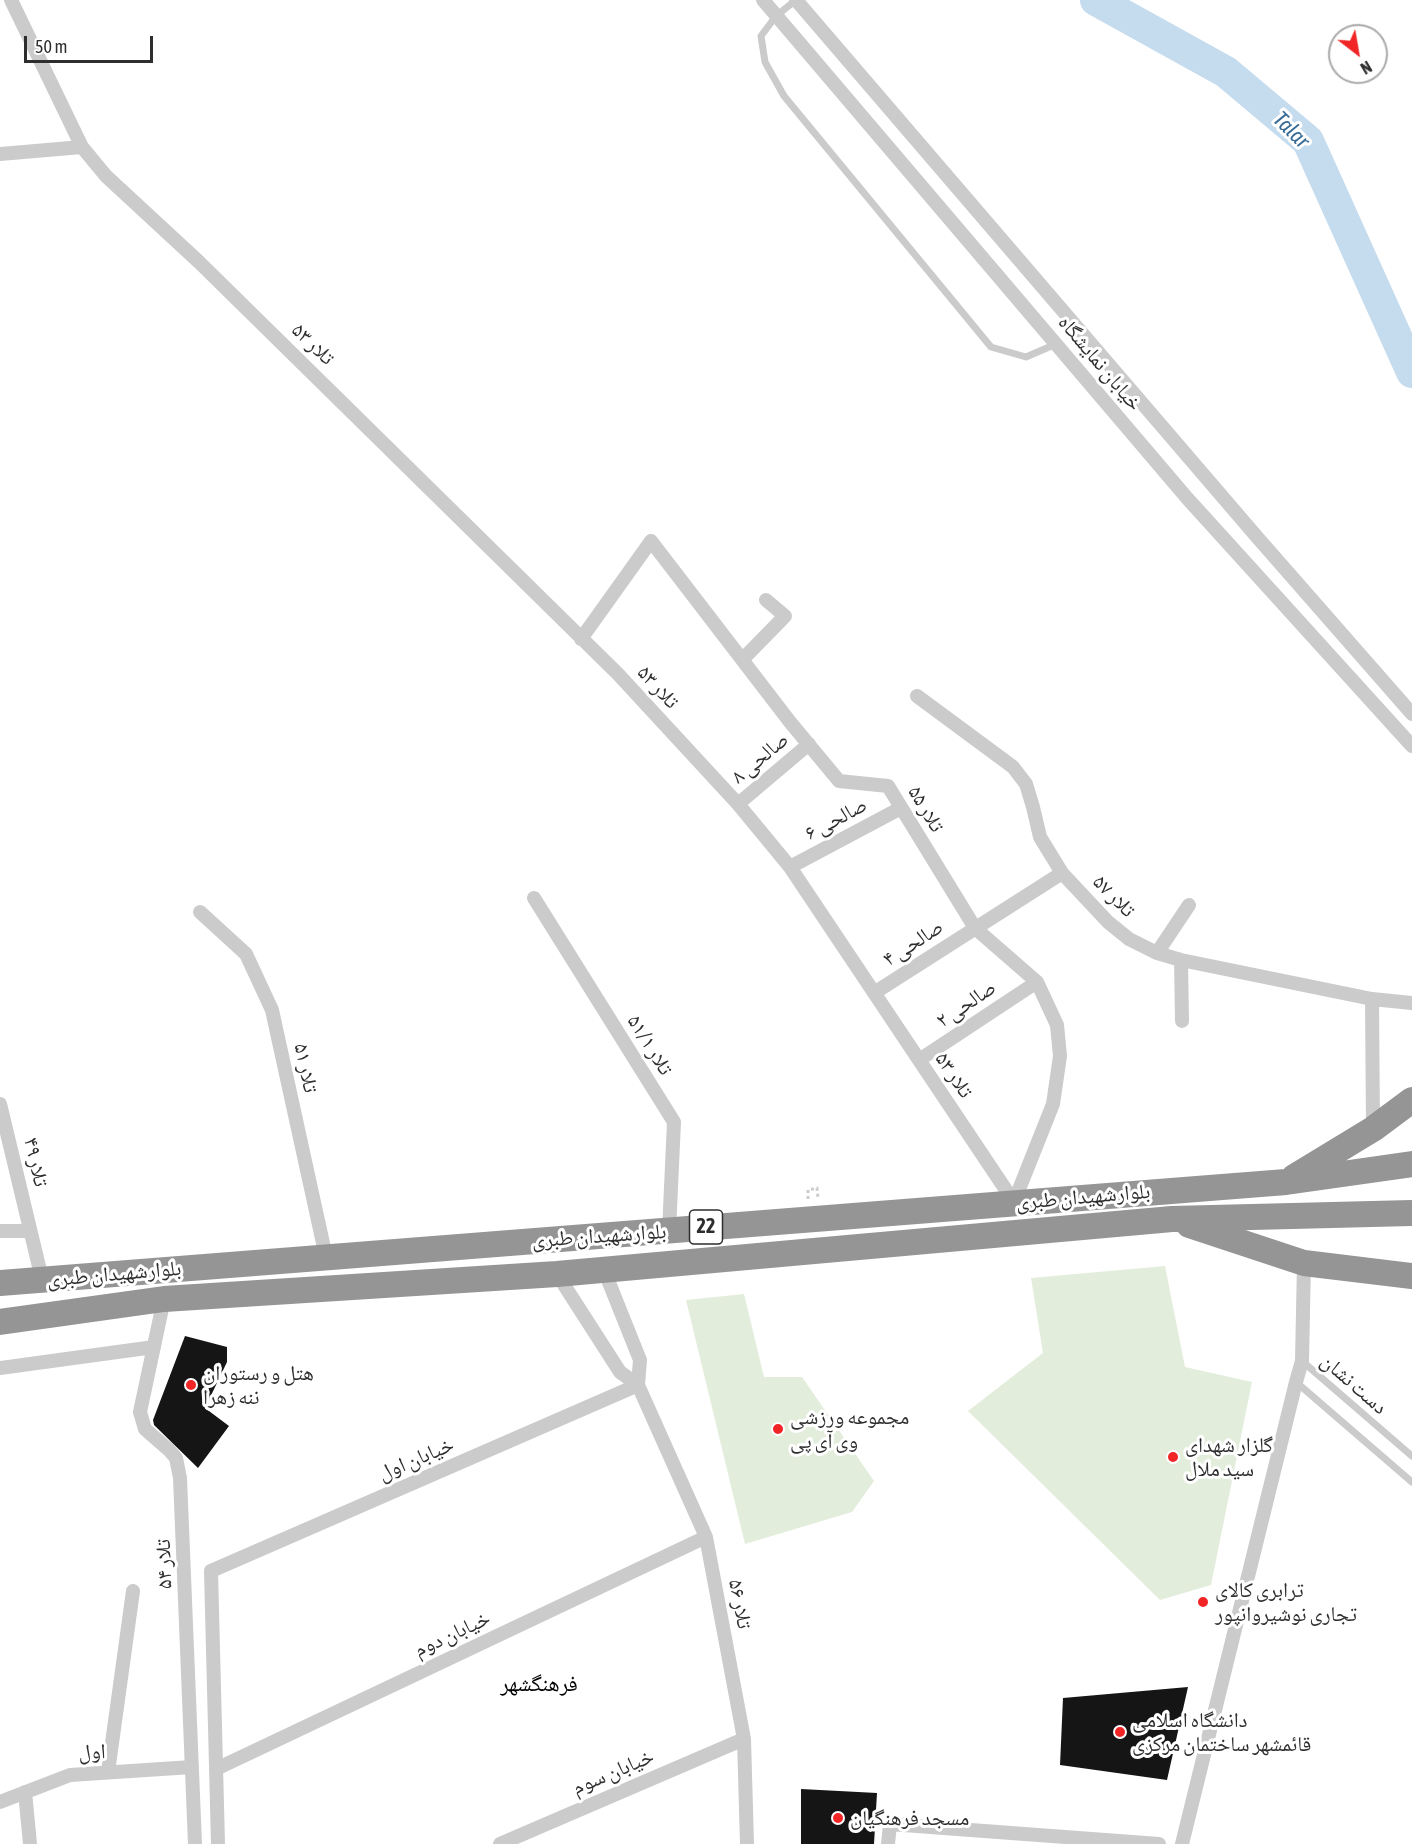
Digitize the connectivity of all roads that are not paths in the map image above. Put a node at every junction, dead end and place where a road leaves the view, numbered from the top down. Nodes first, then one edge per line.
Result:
1 (11, 0) edge
2 (763, 0) edge
3 (796, 0) edge
4 (776, 16) junction
5 (82, 147) junction
6 (0, 154) edge
7 (1056, 344) junction
8 (766, 600) dead end
9 (581, 639) junction
10 (743, 659) junction
11 (917, 696) dead end
12 (1412, 714) edge
13 (809, 744) junction
14 (1412, 746) edge
15 (738, 804) junction
16 (901, 808) junction
17 (790, 867) junction
18 (1062, 873) junction
19 (534, 898) dead end
20 (1189, 905) dead end
21 (200, 912) dead end
22 (975, 928) junction
23 (1157, 953) junction
24 (1182, 960) junction
25 (1037, 982) junction
26 (874, 993) junction
27 (1372, 999) junction
28 (1412, 1004) edge
29 (1182, 1021) dead end
30 (919, 1060) junction
31 (1412, 1100) edge
32 (0, 1104) edge
33 (1373, 1129) junction
34 (1412, 1164) edge
35 (1286, 1182) junction
36 (1014, 1202) junction
37 (1412, 1213) edge
38 (1172, 1219) junction
39 (0, 1231) edge
40 (30, 1231) junction
41 (669, 1231) junction
42 (326, 1257) junction
43 (1304, 1263) junction
44 (604, 1270) junction
45 (557, 1274) junction
46 (1412, 1276) edge
47 (42, 1279) junction
48 (0, 1283) edge
49 (164, 1299) junction
50 (0, 1322) edge
51 (154, 1347) junction
52 (1302, 1361) junction
53 (0, 1368) edge
54 (1296, 1382) junction
55 (638, 1385) junction
56 (1412, 1456) edge
57 (1412, 1482) edge
58 (706, 1536) junction
59 (134, 1591) dead end
60 (744, 1739) junction
61 (192, 1767) junction
62 (216, 1769) junction
63 (108, 1772) junction
64 (25, 1792) junction
65 (0, 1802) edge
66 (30, 1844) edge
67 (194, 1844) edge
68 (218, 1844) edge
69 (500, 1844) edge
70 (747, 1844) edge
71 (888, 1844) edge
72 (1159, 1844) edge
73 (1182, 1844) edge

1 - 5 street, تلار ۵۳
2 - 4 street, خیابان نمایشگاه
3 - 4 lane
3 - 12 street, خیابان نمایشگاه
4 - 7 street, خیابان نمایشگاه
4 - 7 lane
5 - 6 street
5 - 9 street, تلار ۵۳
7 - 14 street, خیابان نمایشگاه
8 - 10 street
9 - 10 street, تلار ۵۵
9 - 15 street, تلار ۵۳
10 - 13 street, تلار ۵۵
11 - 18 street, تلار ۵۷
13 - 15 street, صالحی ۸
13 - 16 street, تلار ۵۵
15 - 17 street, تلار ۵۳
16 - 17 street, صالحی ۶
16 - 22 street, تلار ۵۵
17 - 26 street, تلار ۵۳
18 - 22 street, صالحی ۴
18 - 23 street, تلار ۵۷
19 - 41 street, تلار ۵۱/۱
20 - 23 street
21 - 42 street, تلار ۵۱
22 - 25 street, تلار ۵۵
22 - 26 street, صالحی ۴
23 - 24 street, تلار ۵۷
24 - 27 street, تلار ۵۷
24 - 29 street
25 - 30 street, صالحی ۲
25 - 36 street, تلار ۵۵
26 - 30 street, تلار ۵۳
27 - 28 street, تلار ۵۷
27 - 33 street
30 - 36 street, تلار ۵۳
31 - 33 highway
32 - 40 street, تلار ۴۹
33 - 35 highway
34 - 35 highway, بلوارشهیدان طبری / 22
35 - 36 highway, بلوارشهیدان طبری / 22
36 - 41 highway, بلوارشهیدان طبری / 22
37 - 38 highway, بلوارشهیدان طبری / 22
38 - 43 highway
38 - 44 highway, بلوارشهیدان طبری / 22
39 - 40 street
40 - 47 street, تلار ۴۹
41 - 42 highway, بلوارشهیدان طبری / 22
42 - 47 highway, بلوارشهیدان طبری / 22
43 - 46 highway
43 - 52 street
44 - 45 highway, بلوارشهیدان طبری / 22
44 - 55 street
45 - 49 highway, بلوارشهیدان طبری / 22
45 - 55 street
47 - 48 highway, بلوارشهیدان طبری / 22
49 - 50 highway, بلوارشهیدان طبری / 22
49 - 51 street, تلار ۵۴
51 - 53 street
51 - 61 street, تلار ۵۴
52 - 54 street
52 - 56 lane, دست نشان
54 - 57 lane
54 - 73 street
55 - 58 street, تلار ۵۶
55 - 62 street, خیابان اول
58 - 60 street, تلار ۵۶
58 - 62 street, خیابان دوم
59 - 63 street
60 - 69 street, خیابان سوم
60 - 70 street, تلار ۵۶
61 - 63 street, اول
61 - 67 street, تلار ۵۴
62 - 68 street
63 - 64 street, اول
64 - 65 street, اول
64 - 66 street
71 - 72 street

